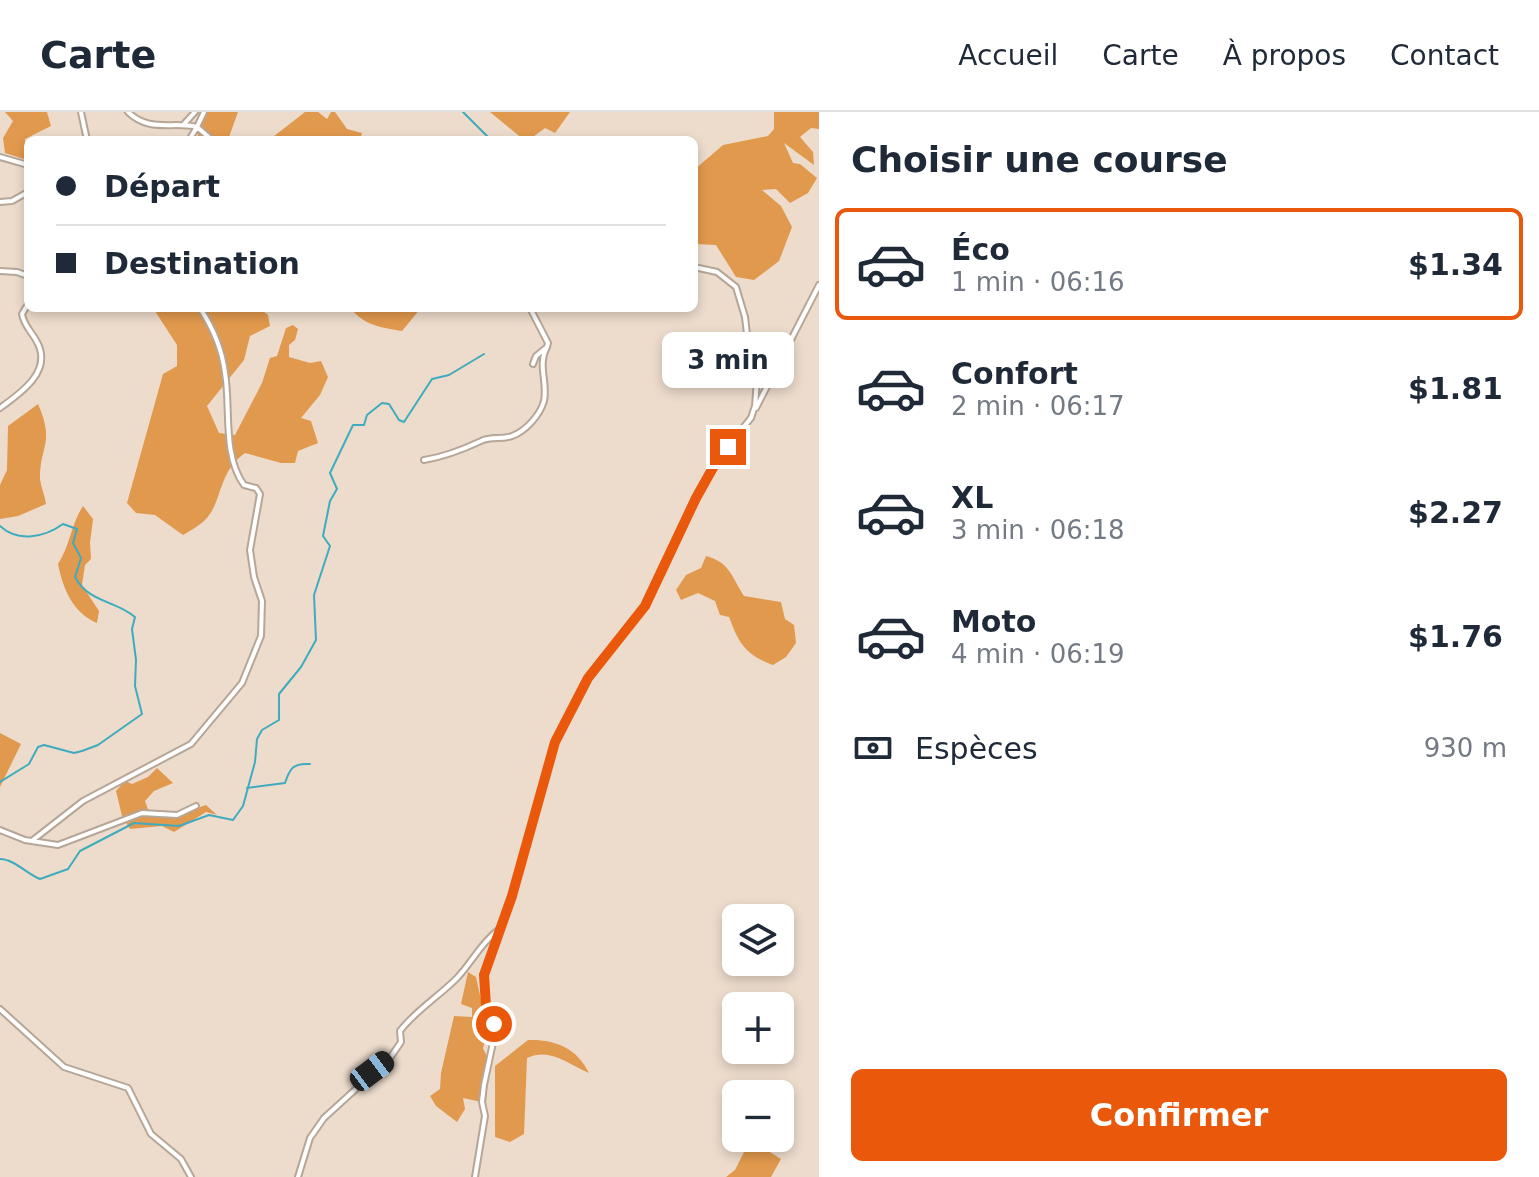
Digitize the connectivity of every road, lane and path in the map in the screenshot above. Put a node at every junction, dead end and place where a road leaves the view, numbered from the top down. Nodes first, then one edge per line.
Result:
1 (81, 112) edge
2 (128, 112) edge
3 (195, 112) edge
4 (204, 112) edge
5 (184, 124) junction
6 (197, 127) junction
7 (86, 136) edge
8 (191, 136) edge
9 (207, 136) edge
10 (0, 157) edge
11 (24, 164) edge
12 (24, 194) edge
13 (0, 202) edge
14 (698, 268) edge
15 (0, 271) edge
16 (24, 275) edge
17 (819, 285) edge
18 (24, 311) edge
19 (202, 312) edge
20 (532, 312) edge
21 (547, 347) junction
22 (533, 364) dead end
23 (0, 408) edge
24 (751, 418) junction
25 (424, 460) dead end
26 (196, 806) dead end
27 (0, 830) edge
28 (33, 840) junction
29 (499, 930) junction
30 (0, 1009) edge
31 (191, 1177) edge
32 (298, 1177) edge
33 (475, 1177) edge

1 - 7 street
2 - 5 street
3 - 5 street
4 - 6 street
5 - 6 street
6 - 8 street
6 - 9 street
10 - 11 street
12 - 13 street
14 - 24 street
15 - 16 street
17 - 24 street
18 - 23 street
19 - 28 street
20 - 21 street
21 - 22 street
21 - 25 street
24 - 29 street
26 - 28 street
27 - 28 street
29 - 32 street
29 - 33 street
30 - 31 street

